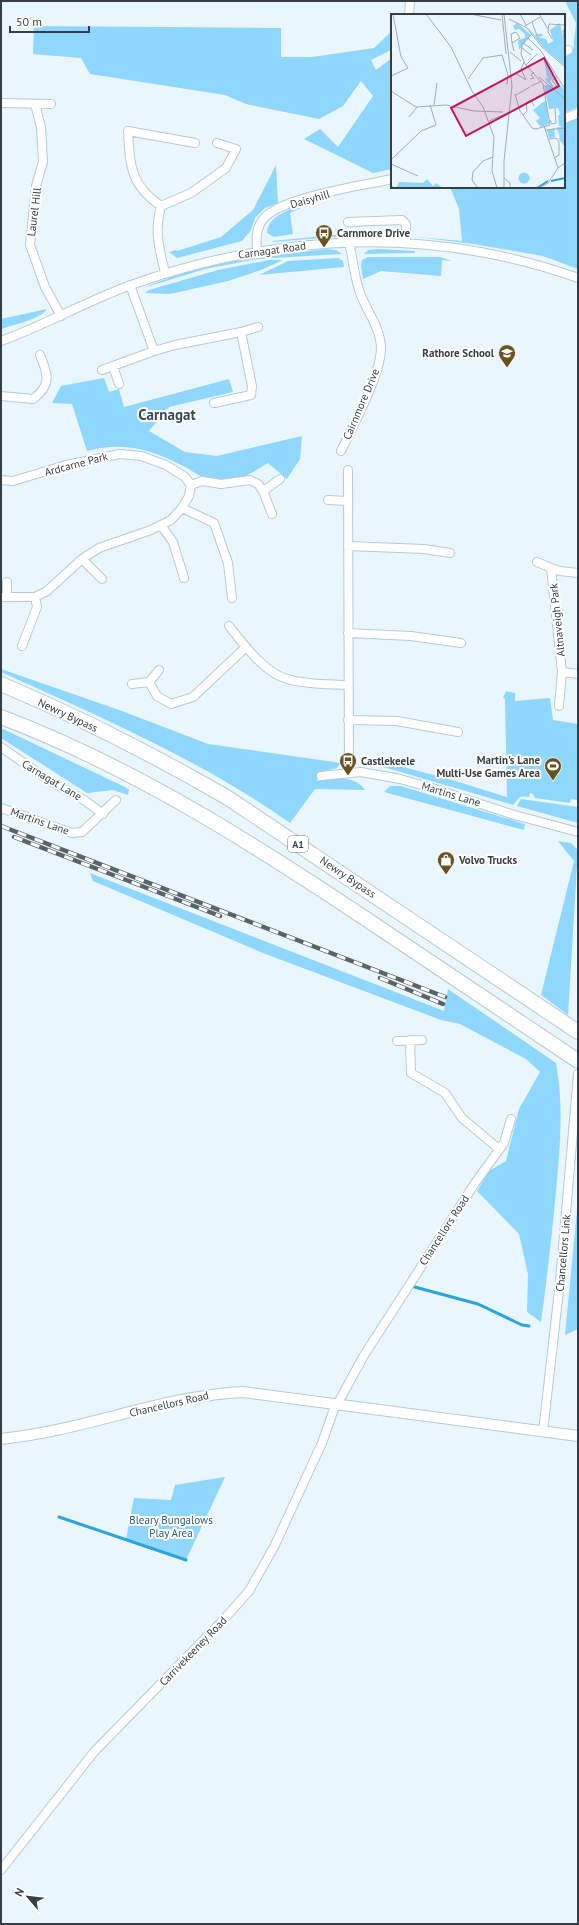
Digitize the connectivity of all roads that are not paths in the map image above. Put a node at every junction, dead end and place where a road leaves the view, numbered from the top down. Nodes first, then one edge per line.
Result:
1 (410, 1) edge
2 (409, 14) edge
3 (1, 103) edge
4 (35, 104) junction
5 (51, 104) dead end
6 (578, 113) edge
7 (565, 119) edge
8 (195, 143) dead end
9 (217, 143) dead end
10 (391, 179) edge
11 (161, 206) junction
12 (348, 222) dead end
13 (349, 242) junction
14 (406, 243) junction
15 (257, 250) junction
16 (165, 273) junction
17 (578, 278) edge
18 (130, 285) junction
19 (61, 316) junction
20 (258, 327) dead end
21 (241, 332) junction
22 (1, 341) edge
23 (154, 351) junction
24 (40, 355) dead end
25 (113, 366) junction
26 (102, 370) dead end
27 (119, 384) dead end
28 (1, 396) edge
29 (214, 403) dead end
30 (341, 451) dead end
31 (348, 470) dead end
32 (280, 479) dead end
33 (1, 480) edge
34 (191, 485) junction
35 (263, 491) junction
36 (328, 500) dead end
37 (348, 500) junction
38 (182, 508) junction
39 (272, 514) dead end
40 (161, 525) junction
41 (348, 546) junction
42 (450, 553) dead end
43 (82, 559) junction
44 (537, 562) dead end
45 (551, 568) junction
46 (578, 573) edge
47 (184, 578) dead end
48 (102, 579) dead end
49 (7, 582) dead end
50 (4, 597) edge
51 (35, 597) junction
52 (232, 598) dead end
53 (229, 626) dead end
54 (348, 633) junction
55 (461, 643) dead end
56 (22, 646) dead end
57 (246, 647) junction
58 (159, 670) dead end
59 (562, 672) junction
60 (578, 674) edge
61 (148, 682) junction
62 (1, 684) edge
63 (132, 684) dead end
64 (348, 685) junction
65 (559, 706) dead end
66 (1, 717) edge
67 (348, 720) junction
68 (458, 732) dead end
69 (1, 747) edge
70 (349, 772) junction
71 (321, 776) dead end
72 (116, 800) dead end
73 (1, 808) edge
74 (103, 814) junction
75 (578, 832) edge
76 (578, 1032) edge
77 (410, 1040) junction
78 (422, 1040) dead end
79 (397, 1041) dead end
80 (578, 1061) edge
81 (578, 1074) edge
82 (511, 1119) dead end
83 (499, 1149) junction
84 (338, 1403) junction
85 (544, 1432) junction
86 (578, 1436) edge
87 (1, 1439) edge
88 (1, 1870) edge

1 - 2 street
3 - 4 street
4 - 5 street
4 - 19 street, Laurel Hill
6 - 7 street
8 - 11 street
9 - 11 street
10 - 15 street, Daisyhill
11 - 16 street
12 - 14 street
13 - 14 street, Carnagat Road
13 - 15 street, Carnagat Road
13 - 30 street, Cairnmore Drive
14 - 17 street, Carnagat Road
15 - 16 street, Carnagat Road
16 - 18 street, Carnagat Road
18 - 19 street, Carnagat Road
18 - 23 street
19 - 22 street, Carnagat Road
20 - 21 street
21 - 23 street
21 - 29 street
23 - 25 street
24 - 28 street
25 - 26 street
25 - 27 street
31 - 37 street
32 - 35 street
33 - 34 street, Ardcarne Park
34 - 35 street
34 - 38 street
35 - 39 street
36 - 37 street
37 - 41 street
38 - 40 street
38 - 52 street
40 - 43 street
40 - 47 street
41 - 42 street
41 - 54 street
43 - 48 street
43 - 51 street
44 - 45 street, Altnaveigh Park
45 - 46 street, Altnaveigh Park
45 - 59 street, Altnaveigh Park
49 - 50 street
50 - 51 street
51 - 56 street
53 - 57 street
54 - 55 street
54 - 64 street
57 - 61 street
57 - 64 street
58 - 61 street
59 - 60 street, Altnaveigh Park
59 - 65 street, Altnaveigh Park
61 - 63 street
62 - 76 highway, Newry Bypass / A1
64 - 67 street
66 - 80 highway, A1
67 - 68 street
67 - 70 street
69 - 74 street, Carnagat Lane
70 - 71 street, Martins Lane
70 - 75 street, Martins Lane
72 - 74 street, Martins Lane
73 - 74 street, Martins Lane
77 - 78 street
77 - 79 street
77 - 83 street
81 - 85 street, Chancellors Link
82 - 83 street, Chancellors Road
83 - 84 street, Chancellors Road
84 - 85 street, Chancellors Road
84 - 87 street, Chancellors Road
84 - 88 street, Carrivekeeney Road
85 - 86 street, Chancellors Road

